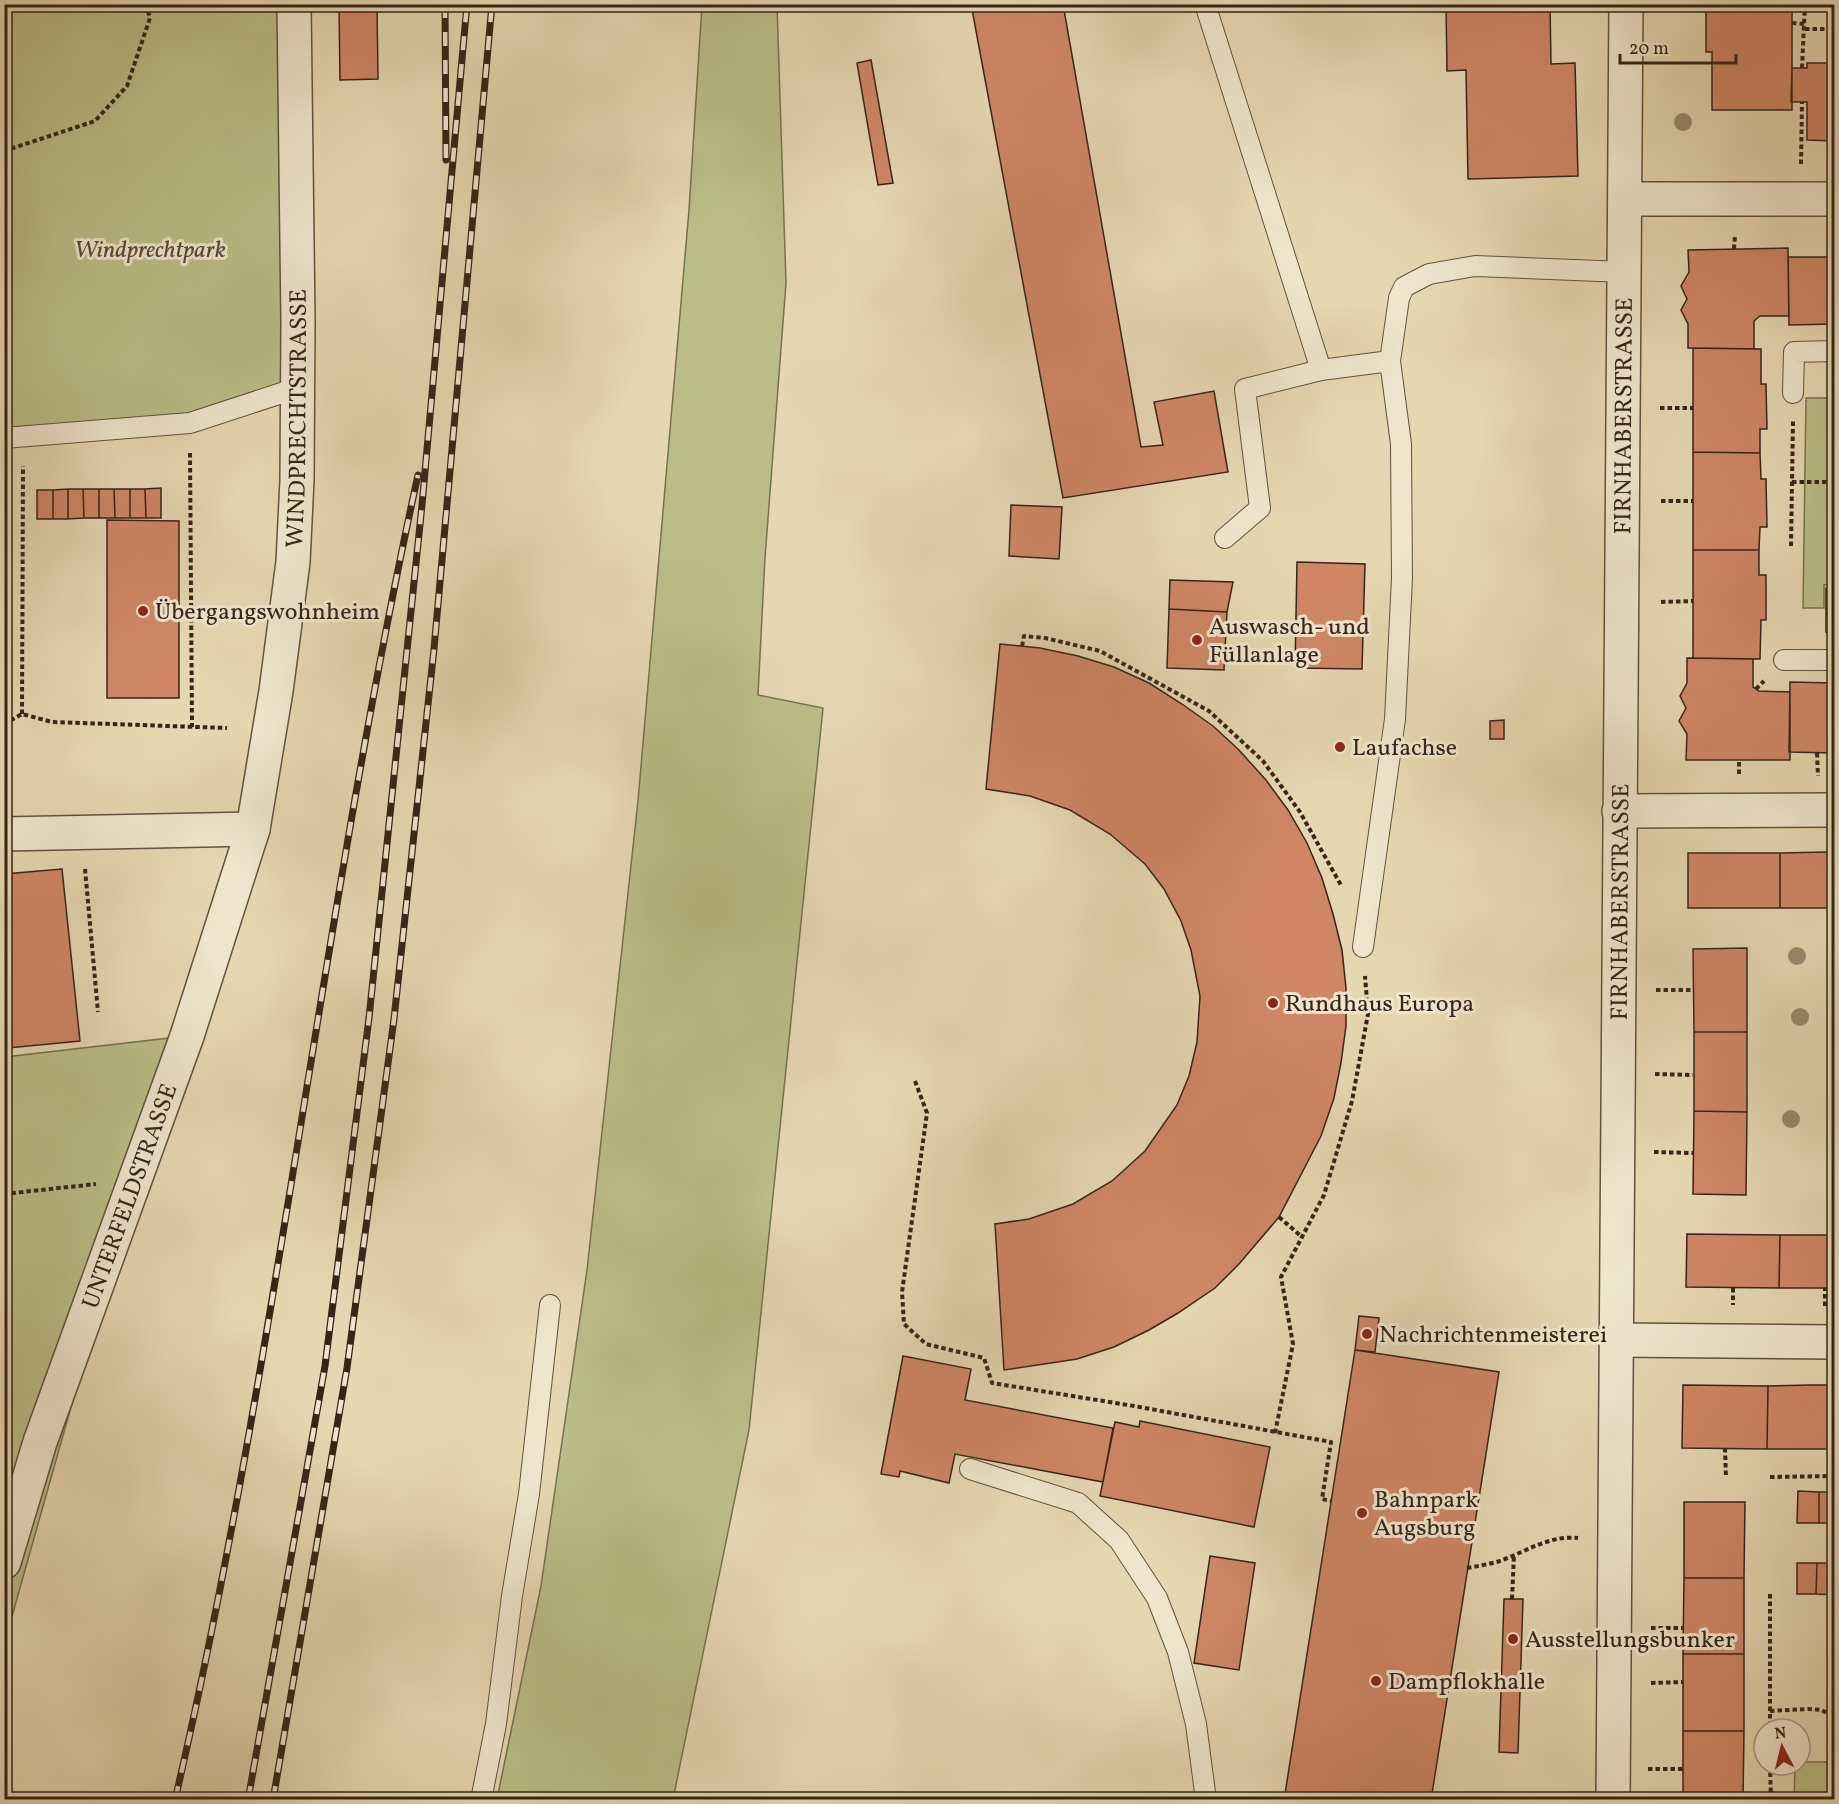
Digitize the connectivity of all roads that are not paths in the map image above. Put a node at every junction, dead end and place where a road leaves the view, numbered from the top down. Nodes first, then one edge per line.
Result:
1 (294, 4) edge
2 (1205, 4) edge
3 (1626, 4) edge
4 (1626, 199) junction
5 (1834, 199) edge
6 (1625, 272) junction
7 (1834, 351) edge
8 (1390, 361) junction
9 (1321, 370) junction
10 (297, 388) junction
11 (1793, 393) road end
12 (14, 438) edge
13 (1225, 538) dead end
14 (1784, 660) dead end
15 (1834, 660) edge
16 (1834, 810) edge
17 (1619, 811) junction
18 (254, 829) junction
19 (4, 834) edge
20 (1363, 947) road end
21 (550, 1305) dead end
22 (1616, 1340) junction
23 (1834, 1342) edge
24 (970, 1469) dead end
25 (4, 1562) edge
26 (481, 1800) edge
27 (1206, 1800) edge
28 (1613, 1800) edge

1 - 10 street, WINDPRECHTSTRASSE
2 - 9 lane
3 - 4 street, FIRNHABERSTRASSE
4 - 5 street
4 - 6 street, FIRNHABERSTRASSE
6 - 8 lane
6 - 17 street, FIRNHABERSTRASSE
7 - 11 lane
8 - 9 lane
8 - 20 lane
9 - 13 lane
10 - 12 lane
10 - 18 street, WINDPRECHTSTRASSE
14 - 15 lane
16 - 17 street
17 - 22 street, FIRNHABERSTRASSE
18 - 19 street
18 - 25 street, UNTERFELDSTRASSE
21 - 26 lane
22 - 23 street
22 - 28 street, FIRNHABERSTRASSE
24 - 27 lane

